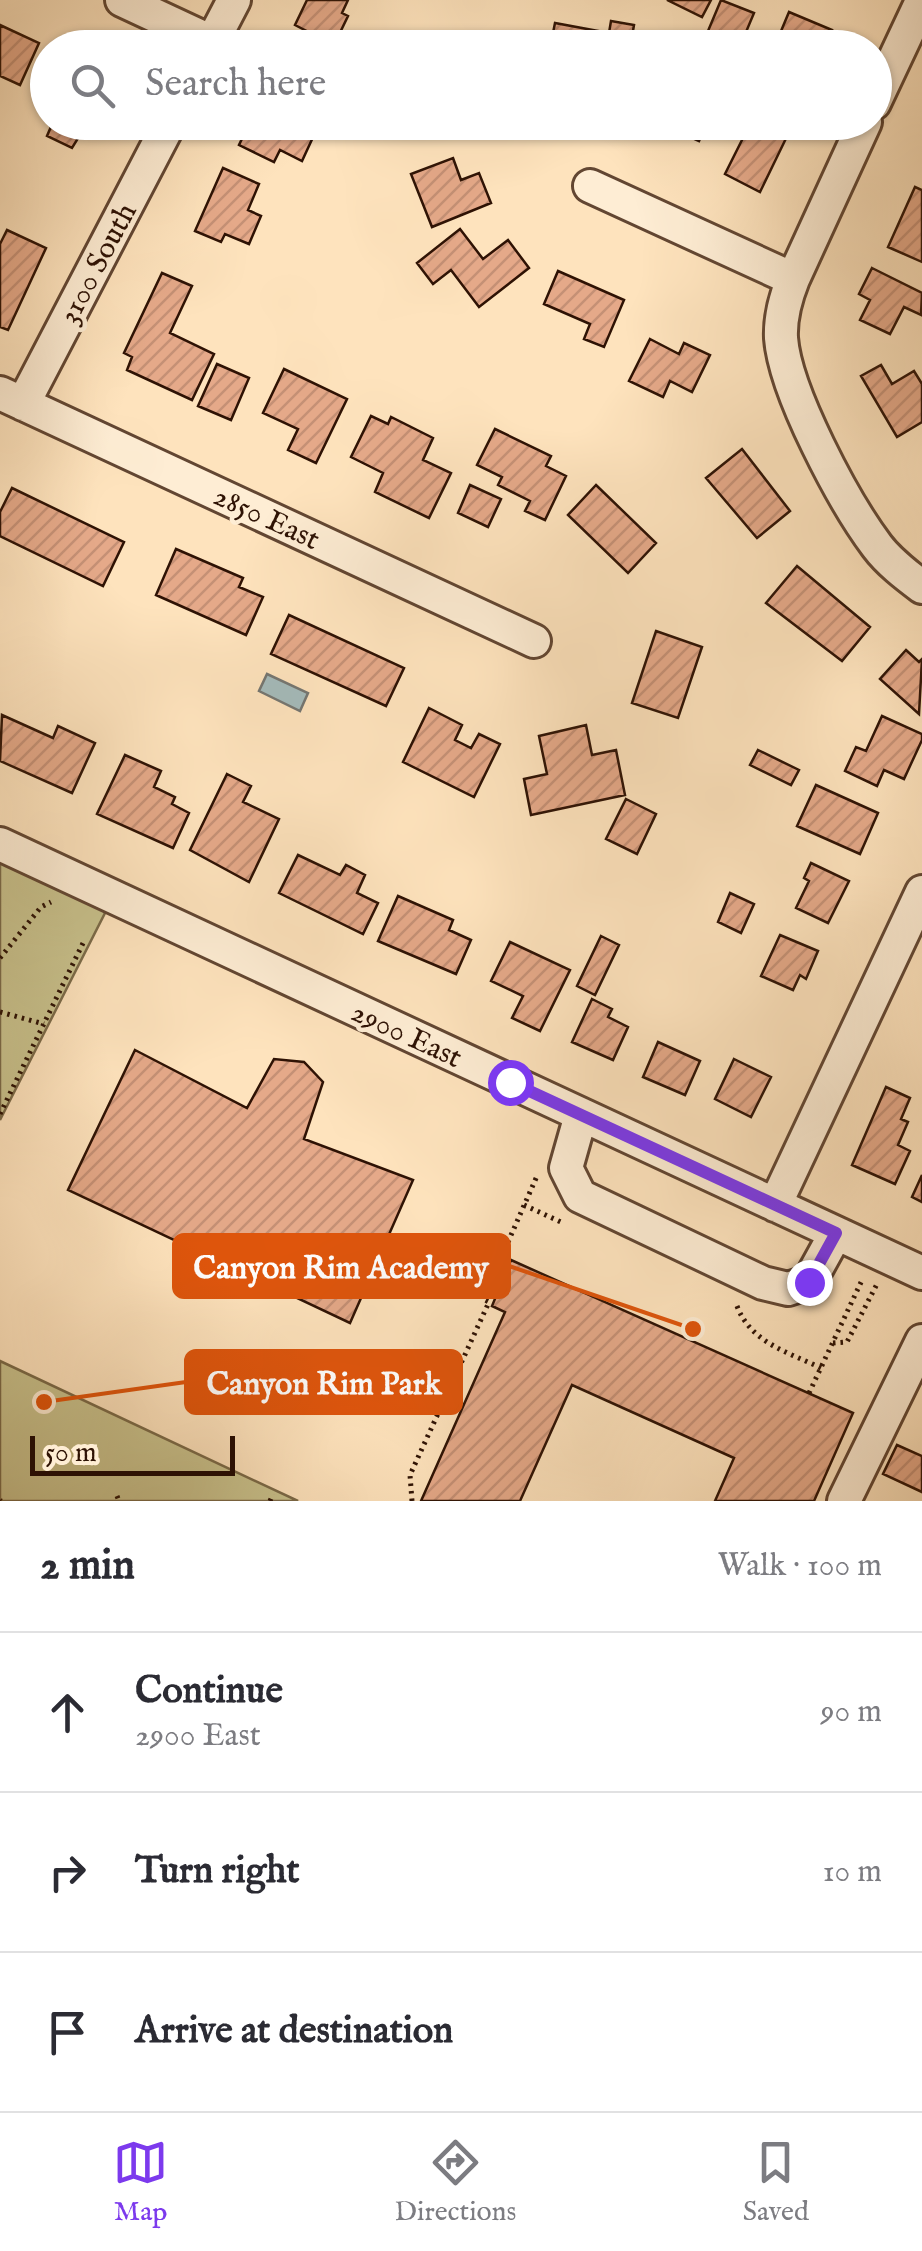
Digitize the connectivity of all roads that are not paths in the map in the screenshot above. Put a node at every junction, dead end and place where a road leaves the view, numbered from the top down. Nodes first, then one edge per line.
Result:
1 (122, 0) edge
2 (234, 0) edge
3 (922, 1) edge
4 (181, 30) edge
5 (219, 30) edge
6 (892, 65) edge
7 (160, 140) edge
8 (858, 140) edge
9 (590, 186) dead end
10 (793, 279) junction
11 (12, 398) edge
12 (922, 587) edge
13 (534, 641) dead end
14 (0, 844) edge
15 (922, 892) edge
16 (581, 1115) junction
17 (775, 1205) junction
18 (836, 1233) junction
19 (922, 1273) edge
20 (922, 1341) edge
21 (844, 1501) edge

1 - 4 street
2 - 5 street
3 - 6 street
7 - 11 street, 3100 South
8 - 10 street
9 - 10 street
10 - 12 street
11 - 13 street, 2850 East
14 - 16 street, 2900 East
15 - 17 street
16 - 17 street, 2900 East
16 - 18 street
17 - 18 street, 2900 East
18 - 19 street, 2900 East
20 - 21 street

